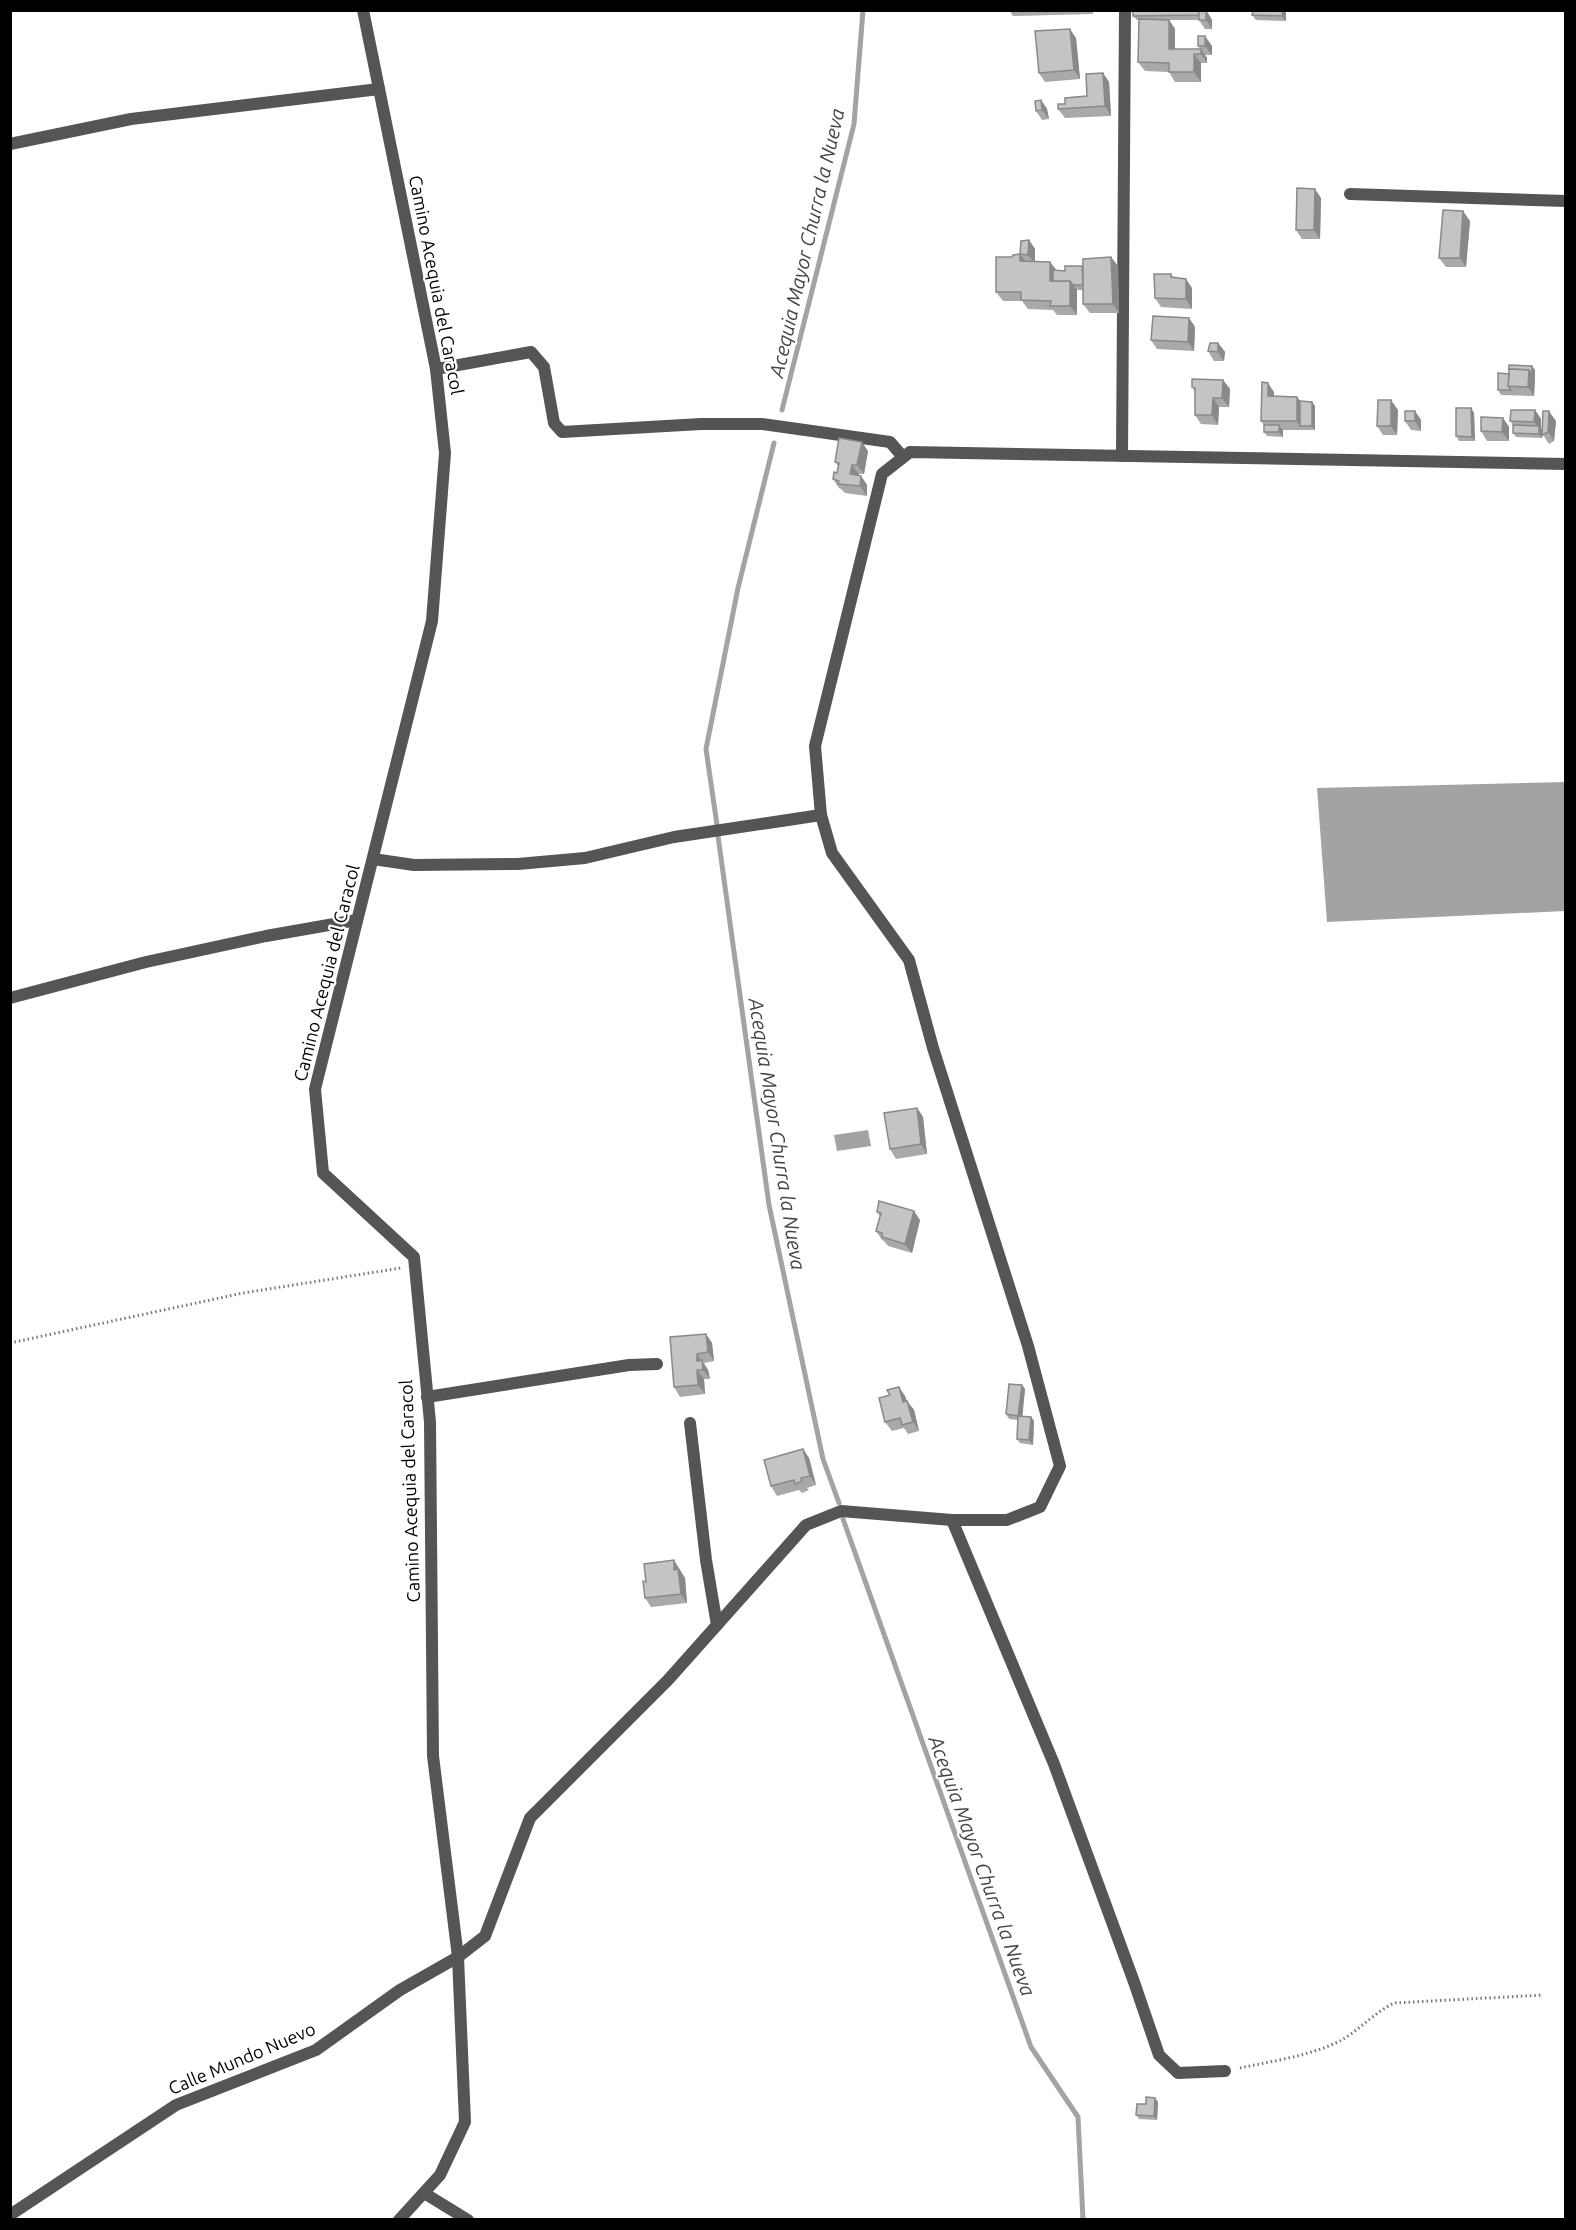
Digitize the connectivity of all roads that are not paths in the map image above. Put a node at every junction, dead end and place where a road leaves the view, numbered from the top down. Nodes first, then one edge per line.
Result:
1 (363, 10) edge
2 (1125, 10) edge
3 (379, 89) junction
4 (10, 144) edge
5 (1350, 194) dead end
6 (1566, 201) edge
7 (436, 369) junction
8 (1122, 456) junction
9 (903, 458) junction
10 (1565, 461) edge
11 (821, 815) junction
12 (373, 859) junction
13 (357, 920) junction
14 (10, 998) edge
15 (657, 1364) dead end
16 (427, 1397) junction
17 (690, 1423) dead end
18 (952, 1520) junction
19 (717, 1625) junction
20 (458, 1957) junction
21 (1225, 2070) road end
22 (424, 2193) junction
23 (10, 2215) edge
24 (399, 2220) edge
25 (468, 2220) edge

1 - 3 street, Camino Acequia del Caracol
2 - 8 street
3 - 4 street
3 - 7 street, Camino Acequia del Caracol
5 - 6 street
7 - 9 street
7 - 12 street, Camino Acequia del Caracol
8 - 9 street
8 - 10 street
9 - 11 street, Calle Mundo Nuevo
11 - 12 street
11 - 18 street, Calle Mundo Nuevo
12 - 13 street, Camino Acequia del Caracol
13 - 14 street
13 - 16 street, Camino Acequia del Caracol
15 - 16 street
16 - 20 street, Camino Acequia del Caracol
17 - 19 street
18 - 19 street, Calle Mundo Nuevo
18 - 21 street
19 - 20 street, Calle Mundo Nuevo
20 - 22 street, Camino Acequia del Caracol
20 - 23 street, Calle Mundo Nuevo
22 - 24 street, Camino Acequia del Caracol
22 - 25 street

